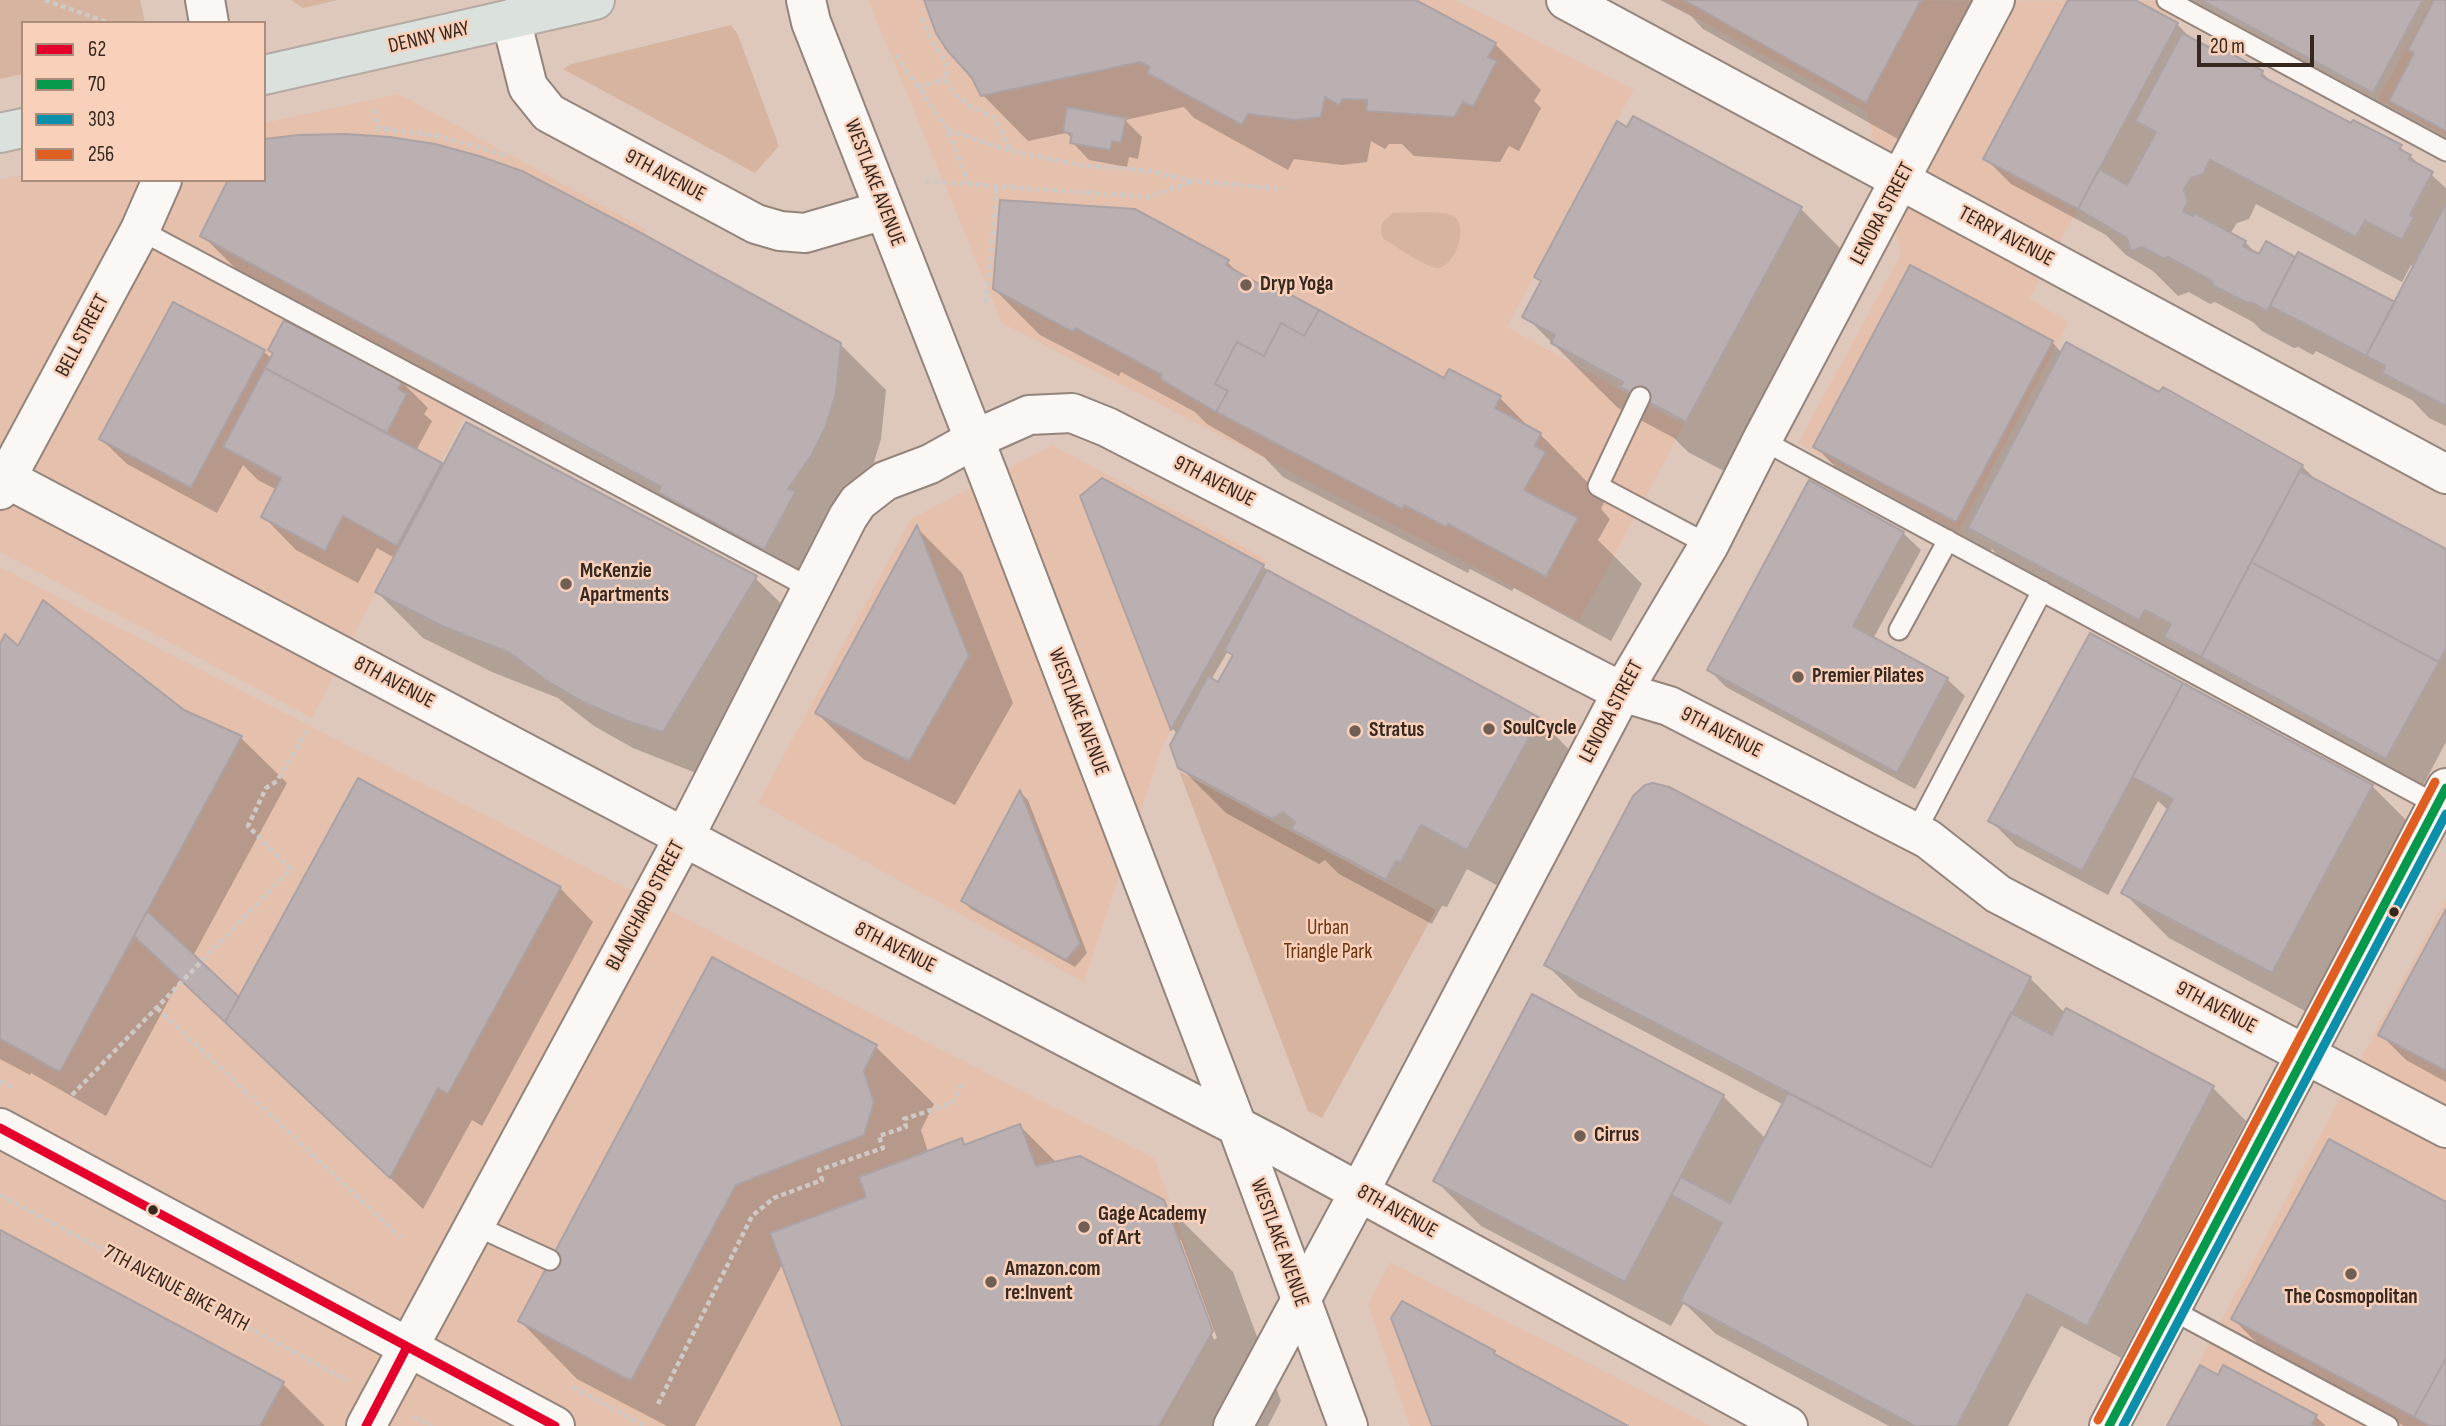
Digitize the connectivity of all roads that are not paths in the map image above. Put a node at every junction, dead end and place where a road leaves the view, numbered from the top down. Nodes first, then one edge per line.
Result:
1 (205, 0) edge
2 (595, 0) edge
3 (806, 0) edge
4 (1566, 0) edge
5 (1995, 0) edge
6 (2167, 0) edge
7 (511, 19) junction
8 (209, 21) edge
9 (266, 75) edge
10 (21, 128) edge
11 (0, 133) edge
12 (2446, 151) edge
13 (1901, 181) junction
14 (161, 182) edge
15 (884, 210) junction
16 (140, 230) junction
17 (1640, 397) dead end
18 (975, 439) junction
19 (1762, 440) junction
20 (2446, 474) edge
21 (2, 481) edge
22 (1948, 540) junction
23 (1709, 545) junction
24 (812, 589) junction
25 (2042, 591) junction
26 (1899, 630) dead end
27 (1622, 692) junction
28 (2443, 801) edge
29 (1915, 832) junction
30 (684, 836) junction
31 (2304, 1054) junction
32 (1237, 1126) junction
33 (0, 1128) edge
34 (2446, 1128) edge
35 (1359, 1191) junction
36 (474, 1225) junction
37 (550, 1261) dead end
38 (1300, 1301) junction
39 (2170, 1309) junction
40 (407, 1347) junction
41 (366, 1426) edge
42 (555, 1426) edge
43 (1233, 1426) edge
44 (1348, 1426) edge
45 (1788, 1426) edge
46 (2109, 1426) edge
47 (2388, 1426) edge

1 - 8 street
2 - 7 main road, DENNY WAY
3 - 15 street, WESTLAKE AVENUE
4 - 13 street, TERRY AVENUE
5 - 13 street, LENORA STREET
6 - 12 lane
7 - 9 main road, DENNY WAY
7 - 15 street, 9TH AVENUE
10 - 11 main road
13 - 19 street, LENORA STREET
13 - 20 street, TERRY AVENUE
14 - 16 street, BELL STREET
15 - 18 street, WESTLAKE AVENUE
16 - 21 street, BELL STREET
16 - 24 lane
17 - 23 lane
18 - 24 street, BLANCHARD STREET
18 - 27 street, 9TH AVENUE
18 - 32 street, WESTLAKE AVENUE
19 - 22 lane
19 - 23 street, LENORA STREET
21 - 30 street, 8TH AVENUE
22 - 25 lane
22 - 26 lane
23 - 27 street, LENORA STREET
24 - 30 street, BLANCHARD STREET
25 - 28 lane
25 - 29 lane
27 - 29 street, 9TH AVENUE
27 - 35 street, LENORA STREET
28 - 31 street
29 - 31 street, 9TH AVENUE
30 - 32 street, 8TH AVENUE
30 - 36 street, BLANCHARD STREET
31 - 34 street, 9TH AVENUE
31 - 39 street
32 - 35 street, 8TH AVENUE
32 - 38 street, WESTLAKE AVENUE
33 - 40 street
35 - 38 street, LENORA STREET
35 - 45 street, 8TH AVENUE
36 - 37 lane
36 - 40 street, BLANCHARD STREET
38 - 43 street, LENORA STREET
38 - 44 street, WESTLAKE AVENUE
39 - 46 street
39 - 47 lane
40 - 41 street, BLANCHARD STREET
40 - 42 street

